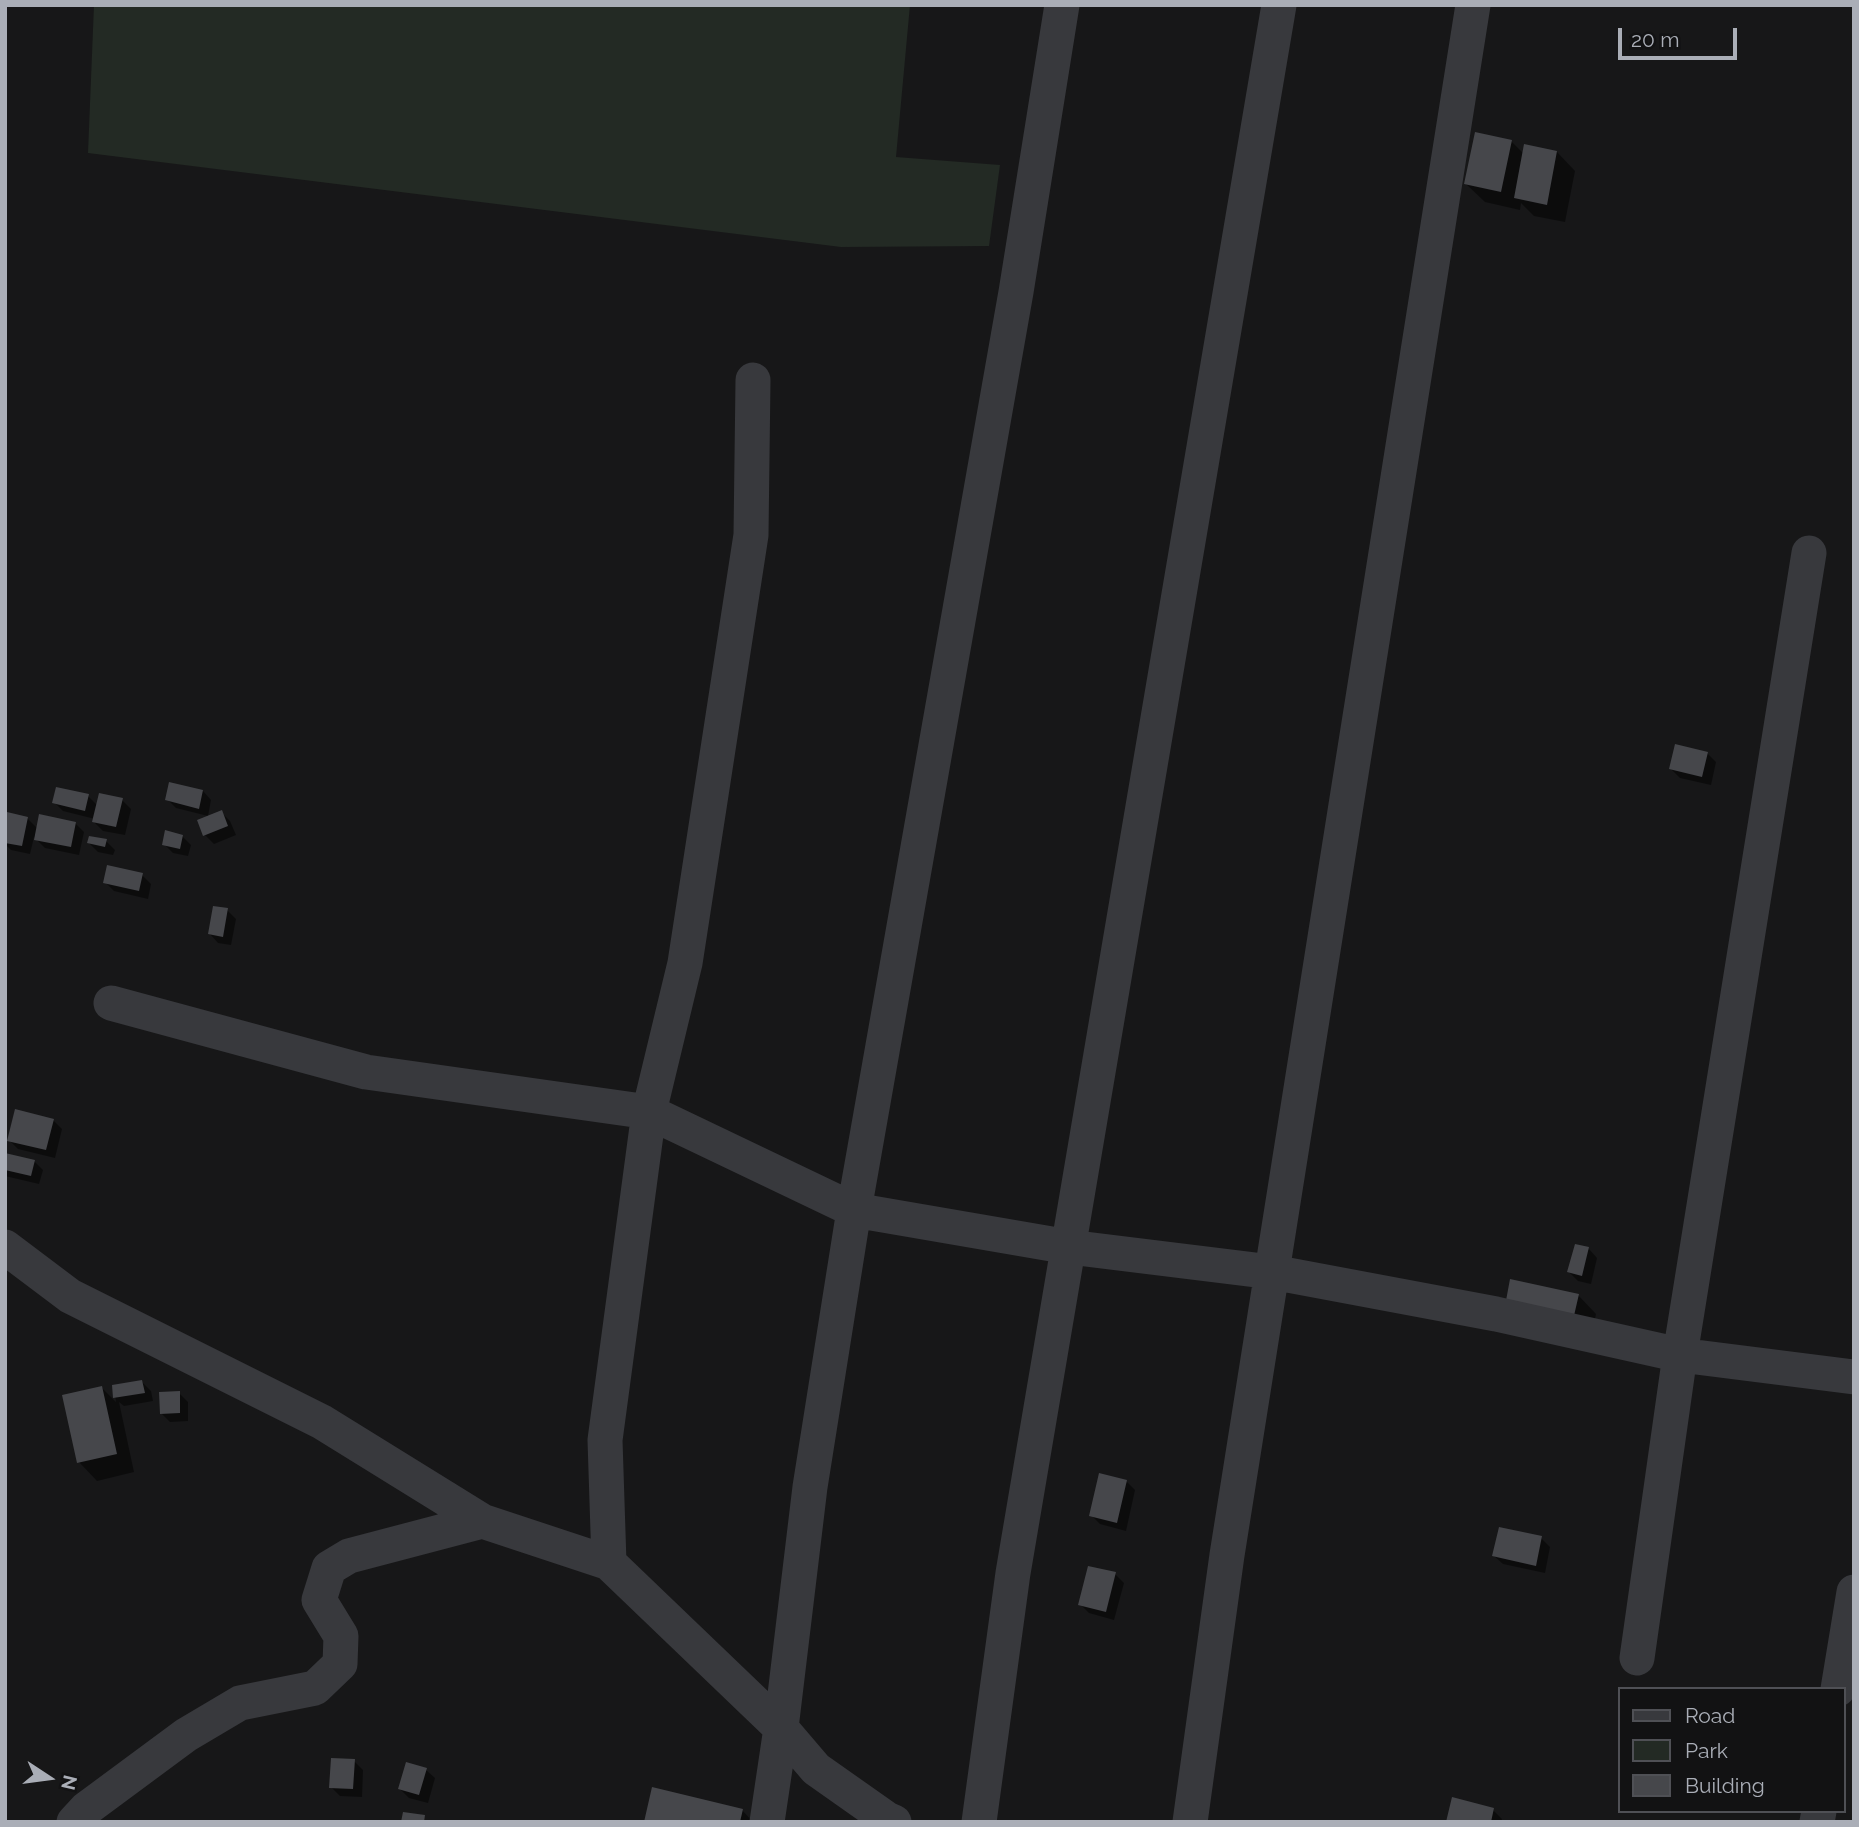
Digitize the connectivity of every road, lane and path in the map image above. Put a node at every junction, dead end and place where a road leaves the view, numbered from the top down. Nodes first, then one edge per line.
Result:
1 (1062, 5) edge
2 (1279, 5) edge
3 (1473, 5) edge
4 (753, 380) dead end
5 (1810, 554) dead end
6 (111, 1003) dead end
7 (649, 1112) junction
8 (854, 1210) junction
9 (5, 1247) edge
10 (1069, 1247) junction
11 (1272, 1272) junction
12 (1680, 1355) junction
13 (1854, 1377) edge
14 (482, 1521) junction
15 (608, 1563) junction
16 (1854, 1592) edge
17 (1637, 1658) dead end
18 (1838, 1687) edge
19 (781, 1728) junction
20 (74, 1822) edge
21 (767, 1822) edge
22 (894, 1822) edge
23 (979, 1822) edge
24 (1189, 1822) edge

1 - 8 street
2 - 10 street
3 - 11 street
4 - 7 street
5 - 12 street
6 - 7 street
7 - 8 street
7 - 15 street
8 - 10 street
8 - 19 street
9 - 14 street
10 - 11 street
10 - 23 street
11 - 12 street
11 - 24 street
12 - 13 street
12 - 17 street
14 - 15 street
14 - 20 street
15 - 19 street
16 - 18 street
19 - 21 street
19 - 22 street

